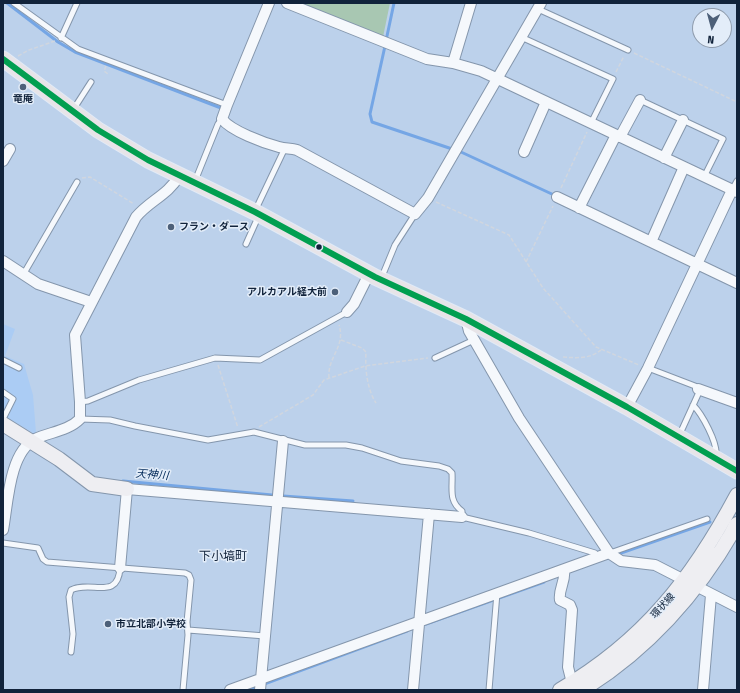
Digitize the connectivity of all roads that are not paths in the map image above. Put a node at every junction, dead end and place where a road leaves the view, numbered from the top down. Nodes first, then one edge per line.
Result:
1 (14, 3) edge
2 (77, 3) edge
3 (269, 3) edge
4 (287, 3) edge
5 (471, 3) edge
6 (540, 6) edge
7 (521, 37) junction
8 (61, 38) junction
9 (628, 50) road end
10 (8, 59) edge
11 (453, 63) junction
12 (497, 78) junction
13 (91, 82) dead end
14 (640, 100) joint
15 (546, 102) junction
16 (227, 106) junction
17 (73, 111) junction
18 (222, 119) junction
19 (683, 120) junction
20 (591, 123) junction
21 (618, 136) junction
22 (285, 148) junction
23 (10, 149) dead end
24 (524, 152) dead end
25 (664, 158) junction
26 (3, 161) edge
27 (684, 167) junction
28 (179, 176) junction
29 (704, 177) junction
30 (737, 181) edge
31 (77, 182) road end
32 (194, 184) junction
33 (735, 191) edge
34 (557, 197) dead end
35 (580, 208) junction
36 (257, 213) junction
37 (415, 214) junction
38 (651, 242) junction
39 (246, 244) dead end
40 (3, 261) edge
41 (697, 263) junction
42 (23, 275) junction
43 (375, 277) junction
44 (737, 283) edge
45 (90, 302) junction
46 (347, 312) joint
47 (466, 319) junction
48 (474, 340) junction
49 (435, 358) road end
50 (3, 360) edge
51 (19, 368) dead end
52 (648, 368) junction
53 (699, 389) junction
54 (3, 392) edge
55 (80, 402) junction
56 (737, 404) edge
57 (693, 405) junction
58 (627, 407) junction
59 (3, 419) edge
60 (80, 419) junction
61 (3, 424) edge
62 (678, 437) junction
63 (282, 441) junction
64 (32, 442) junction
65 (716, 459) junction
66 (737, 471) edge
67 (7, 480) edge
68 (126, 489) junction
69 (737, 495) edge
70 (277, 502) junction
71 (429, 514) junction
72 (462, 516) junction
73 (707, 519) dead end
74 (737, 524) edge
75 (3, 530) edge
76 (3, 543) edge
77 (609, 553) junction
78 (597, 557) junction
79 (120, 568) junction
80 (564, 570) junction
81 (691, 584) junction
82 (497, 593) junction
83 (711, 595) junction
84 (737, 607) edge
85 (419, 622) junction
86 (188, 630) junction
87 (265, 636) junction
88 (71, 652) dead end
89 (261, 679) junction
90 (571, 688) edge
91 (182, 690) edge
92 (230, 690) edge
93 (260, 690) edge
94 (413, 690) edge
95 (489, 690) edge
96 (703, 690) edge

1 - 8 lane
2 - 8 lane
3 - 16 street
4 - 11 street
5 - 11 street
6 - 7 street
6 - 9 lane
7 - 12 street
7 - 20 lane
8 - 16 lane
10 - 17 main road
11 - 12 street
12 - 15 street
12 - 37 street
13 - 17 lane
14 - 19 lane
14 - 21 street
15 - 20 street
15 - 24 street
16 - 18 street
17 - 28 main road
18 - 22 street
18 - 32 lane
19 - 25 street
19 - 29 lane
20 - 21 street
21 - 25 street
21 - 35 street
22 - 36 lane
22 - 37 street
23 - 26 street
25 - 27 street
27 - 29 street
27 - 38 street
28 - 32 main road
28 - 45 street
29 - 33 street
30 - 33 lane
31 - 42 lane
32 - 36 main road
33 - 41 street
34 - 35 street
35 - 38 street
36 - 39 lane
36 - 43 main road
37 - 43 lane
38 - 41 street
40 - 42 street
41 - 44 street
41 - 52 street
42 - 45 street
43 - 46 street
43 - 47 main road
45 - 55 street
46 - 55 lane
47 - 48 street
47 - 58 main road
48 - 49 lane
48 - 77 street
50 - 51 lane
52 - 53 lane
52 - 58 street
53 - 56 street
53 - 57 lane
54 - 59 lane
55 - 60 street
57 - 62 lane
57 - 65 lane
58 - 62 main road
60 - 63 lane
60 - 64 street
61 - 64 street
62 - 65 main road
63 - 70 street
63 - 72 lane
64 - 67 street
64 - 68 street
65 - 66 main road
67 - 75 street
68 - 70 street
68 - 79 street
69 - 81 street, 環状線
70 - 71 street
70 - 87 street
71 - 72 street
71 - 85 street
72 - 78 lane
73 - 77 lane
74 - 81 street, 環状線
76 - 79 lane
77 - 78 street
77 - 81 street
78 - 80 street
79 - 86 lane
79 - 88 lane
80 - 82 street
80 - 90 street
81 - 83 street
81 - 90 street, 環状線
82 - 85 street
82 - 95 lane
83 - 84 street
83 - 96 street
85 - 89 street
85 - 94 street
86 - 87 lane
86 - 91 lane
87 - 89 street
89 - 92 street
89 - 93 street

